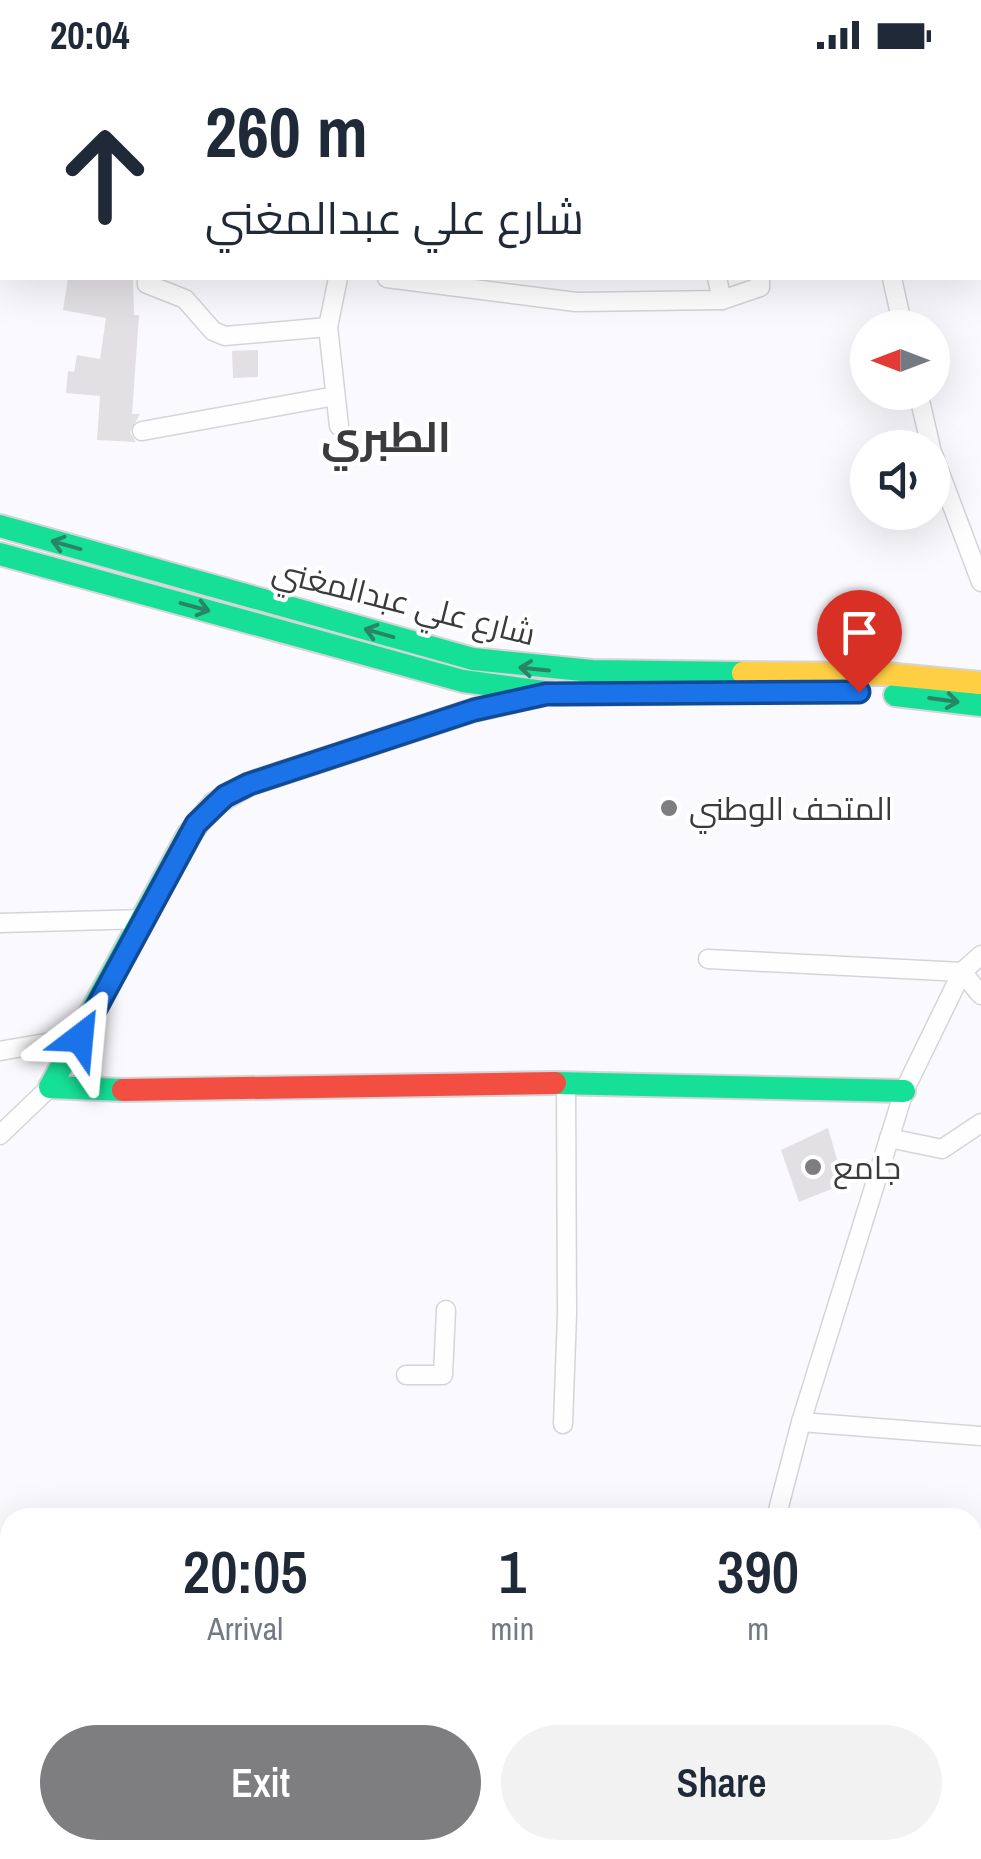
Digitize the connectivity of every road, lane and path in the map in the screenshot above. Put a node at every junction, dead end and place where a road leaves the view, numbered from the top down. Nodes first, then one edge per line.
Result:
1 (147, 280) edge
2 (338, 280) edge
3 (403, 280) edge
4 (717, 280) edge
5 (760, 280) edge
6 (892, 280) edge
7 (722, 300) junction
8 (899, 310) edge
9 (328, 327) junction
10 (335, 396) junction
11 (338, 426) dead end
12 (142, 431) dead end
13 (950, 498) edge
14 (0, 526) edge
15 (0, 554) edge
16 (981, 582) edge
17 (468, 670) junction
18 (981, 684) edge
19 (546, 694) junction
20 (981, 705) edge
21 (144, 919) junction
22 (0, 923) edge
23 (981, 955) edge
24 (708, 959) dead end
25 (974, 981) edge
26 (80, 1038) junction
27 (0, 1051) edge
28 (566, 1083) junction
29 (50, 1087) junction
30 (904, 1091) junction
31 (981, 1123) edge
32 (0, 1135) edge
33 (889, 1138) junction
34 (446, 1310) dead end
35 (406, 1375) dead end
36 (801, 1422) junction
37 (562, 1424) dead end
38 (981, 1436) edge
39 (779, 1508) edge

1 - 9 street
2 - 9 street
3 - 7 street
4 - 7 street
5 - 7 street
6 - 8 street
9 - 10 street
10 - 11 street
10 - 12 street
13 - 16 street
17 -> 14 main road, شارع علي عبدالمغني
15 -> 17 main road, شارع علي عبدالمغني
18 -> 17 main road, شارع علي عبدالمغني
17 - 19 main road, شارع علي عبدالمغني
19 -> 20 main road, شارع علي عبدالمغني
19 - 21 main road
21 - 22 street
21 - 26 main road
23 - 25 street
24 - 25 street
25 - 30 street
26 - 27 street
26 - 29 main road
28 - 29 main road
28 - 30 main road
28 - 37 street
29 - 32 street
30 - 33 street
31 - 33 street
33 - 36 street
34 - 35 street
36 - 38 street
36 - 39 street

